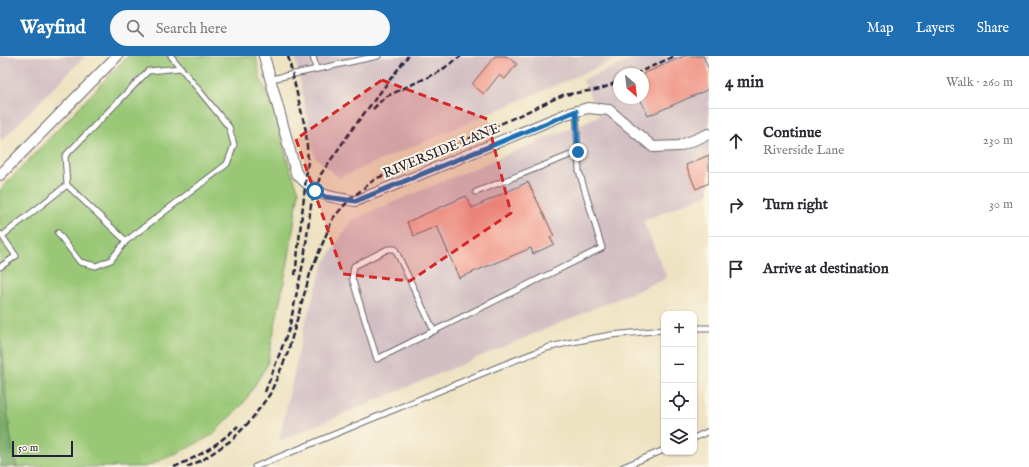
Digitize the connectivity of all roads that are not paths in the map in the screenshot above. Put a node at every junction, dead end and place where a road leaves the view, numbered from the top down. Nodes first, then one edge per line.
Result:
1 (117, 56) edge
2 (171, 56) edge
3 (264, 56) edge
4 (313, 56) edge
5 (378, 56) edge
6 (181, 68) junction
7 (316, 69) junction
8 (271, 79) junction
9 (576, 111) junction
10 (709, 134) edge
11 (578, 152) junction
12 (0, 175) edge
13 (66, 185) junction
14 (476, 192) dead end
15 (58, 233) dead end
16 (1, 235) edge
17 (126, 241) junction
18 (0, 267) edge
19 (697, 328) edge
20 (709, 328) edge
21 (661, 330) edge
22 (434, 331) junction
23 (709, 431) edge
24 (697, 437) edge
25 (661, 451) edge
26 (256, 467) edge
27 (623, 467) edge

1 - 12 street
2 - 6 lane
3 - 8 street, RIVERSIDE LANE
4 - 7 lane
5 - 7 lane
6 - 13 lane
6 - 17 lane
7 - 8 lane
8 - 9 street, RIVERSIDE LANE
9 - 10 street, RIVERSIDE LANE
9 - 11 lane
11 - 14 lane
11 - 22 lane
13 - 16 lane
13 - 17 lane
15 - 17 lane
16 - 18 lane
19 - 20 lane
21 - 26 lane
22 - 22 lane
23 - 24 lane
25 - 27 lane

